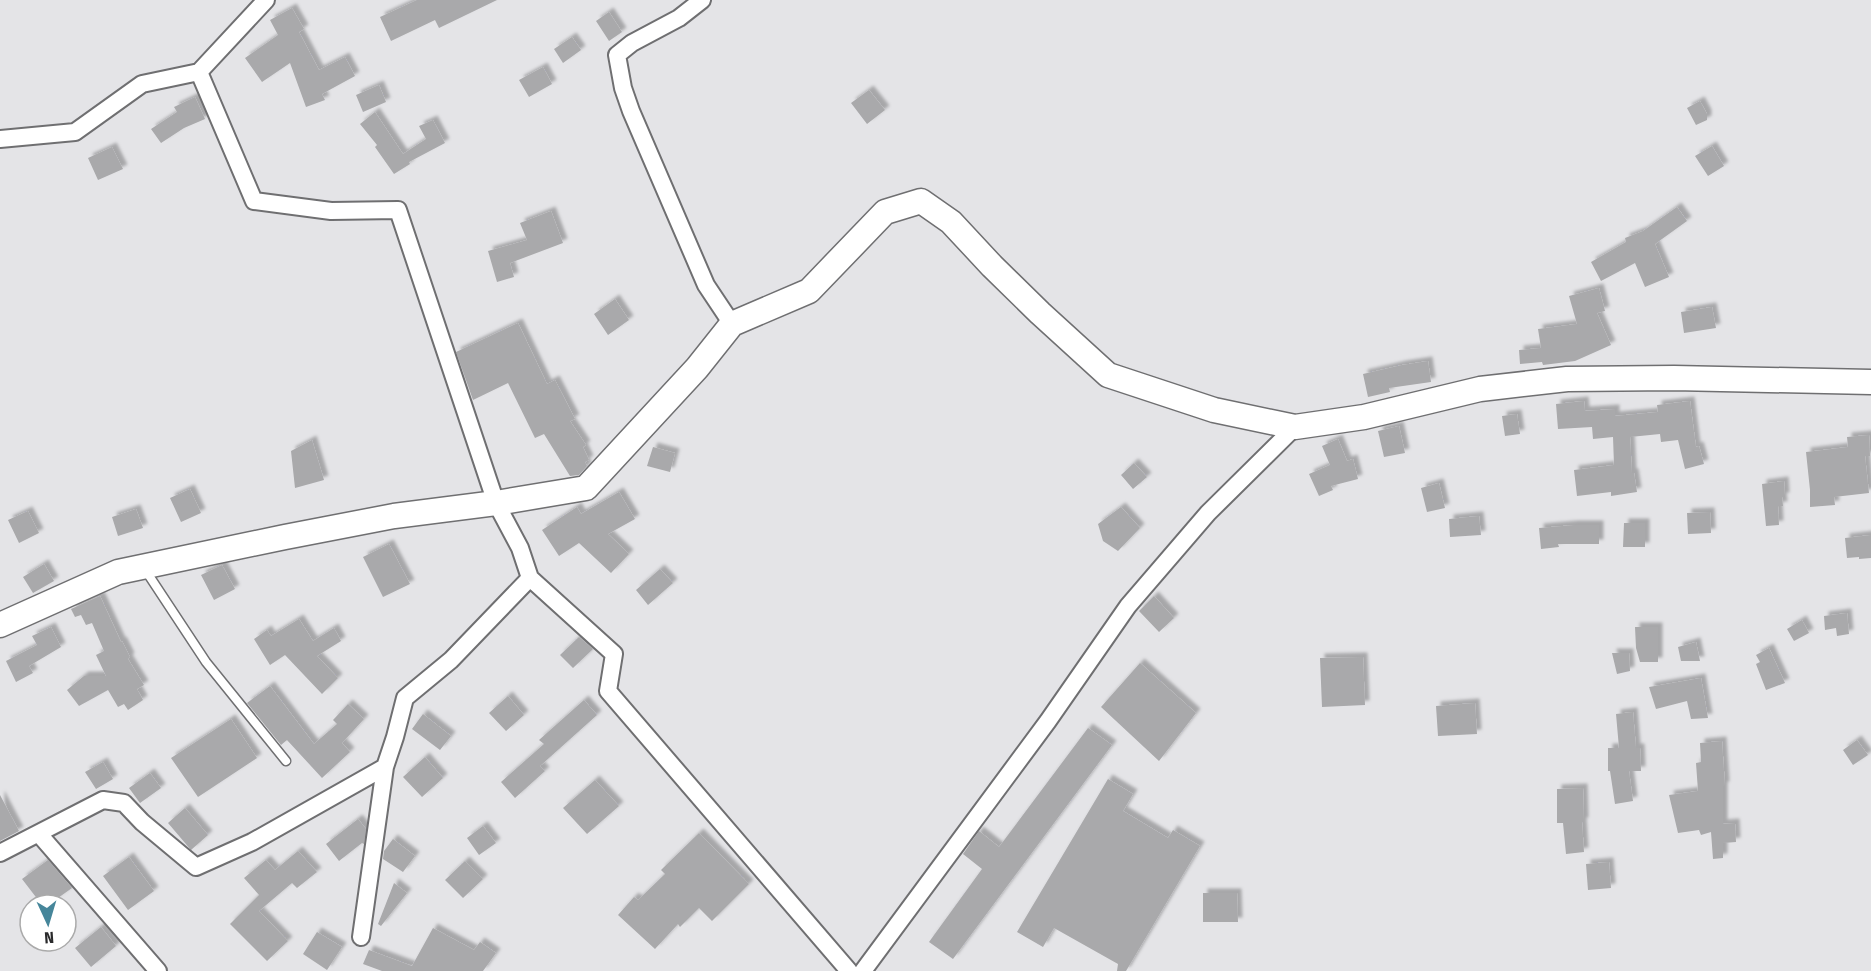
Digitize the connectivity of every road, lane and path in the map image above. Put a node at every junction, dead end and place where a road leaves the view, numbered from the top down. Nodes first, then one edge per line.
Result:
1 (266, 0) edge
2 (702, 0) edge
3 (200, 72) junction
4 (0, 139) edge
5 (732, 324) junction
6 (1871, 382) edge
7 (1295, 427) junction
8 (496, 503) junction
9 (143, 567) junction
10 (530, 578) junction
11 (0, 626) edge
12 (286, 760) dead end
13 (385, 766) junction
14 (39, 834) junction
15 (0, 853) edge
16 (361, 937) dead end
17 (158, 971) edge
18 (849, 971) edge
19 (863, 971) edge

1 - 3 street
2 - 5 street
3 - 4 street
3 - 8 street
5 - 7 street
5 - 8 street
6 - 7 street
7 - 19 street
8 - 9 street
8 - 10 street
9 - 11 street
9 - 12 lane
10 - 13 street
10 - 18 street
13 - 14 street
13 - 16 street
14 - 15 street
14 - 17 street

